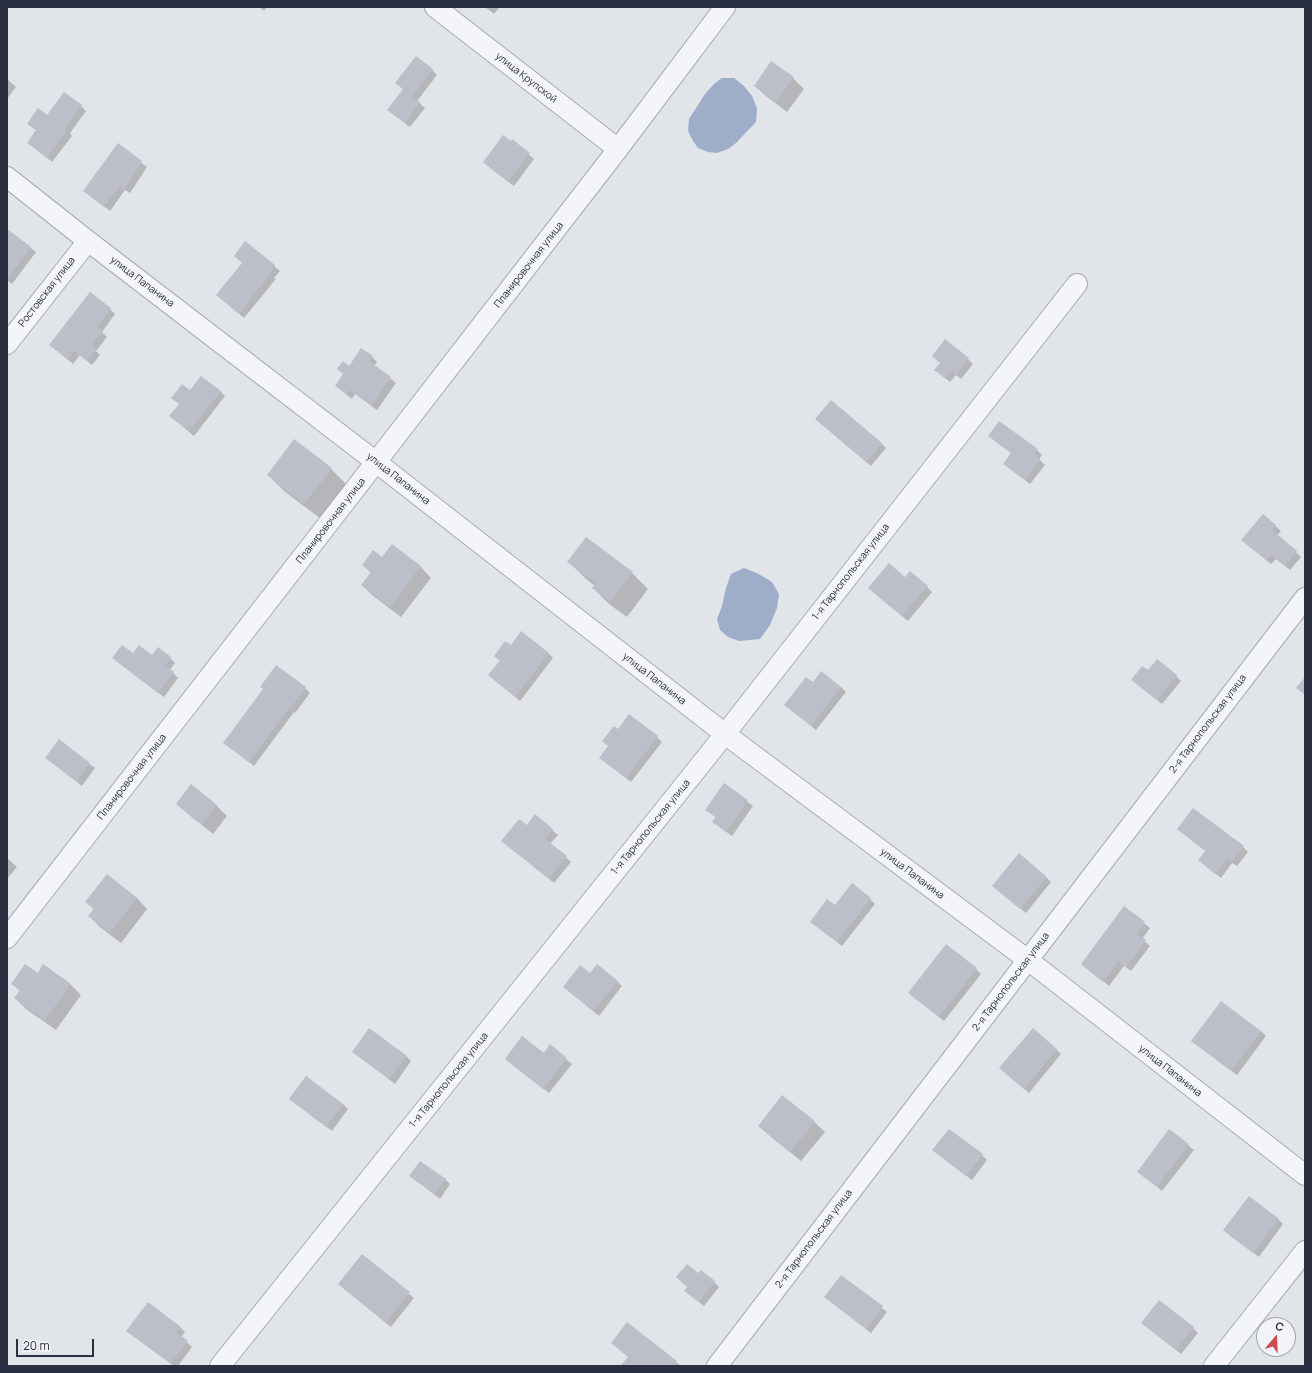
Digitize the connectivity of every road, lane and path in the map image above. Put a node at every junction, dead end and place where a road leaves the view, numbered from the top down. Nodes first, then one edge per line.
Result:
1 (435, 7) edge
2 (725, 7) edge
3 (618, 149) junction
4 (7, 177) edge
5 (88, 241) junction
6 (1077, 284) dead end
7 (7, 344) edge
8 (376, 462) junction
9 (1305, 598) edge
10 (725, 734) junction
11 (7, 938) edge
12 (1028, 960) junction
13 (1305, 1175) edge
14 (1305, 1251) edge
15 (220, 1366) edge
16 (717, 1366) edge
17 (1214, 1366) edge

1 - 3 street, улица Крупской
2 - 3 street, Планировочная улица
3 - 8 street, Планировочная улица
4 - 5 street, улица Папанина
5 - 7 street, Ростовская улица
5 - 8 street, улица Папанина
6 - 10 street, 1-я Тарнопольская улица
8 - 10 street, улица Папанина
8 - 11 street, Планировочная улица
9 - 12 street, 2-я Тарнопольская улица
10 - 12 street, улица Папанина
10 - 15 street, 1-я Тарнопольская улица
12 - 13 street, улица Папанина
12 - 16 street, 2-я Тарнопольская улица
14 - 17 street

